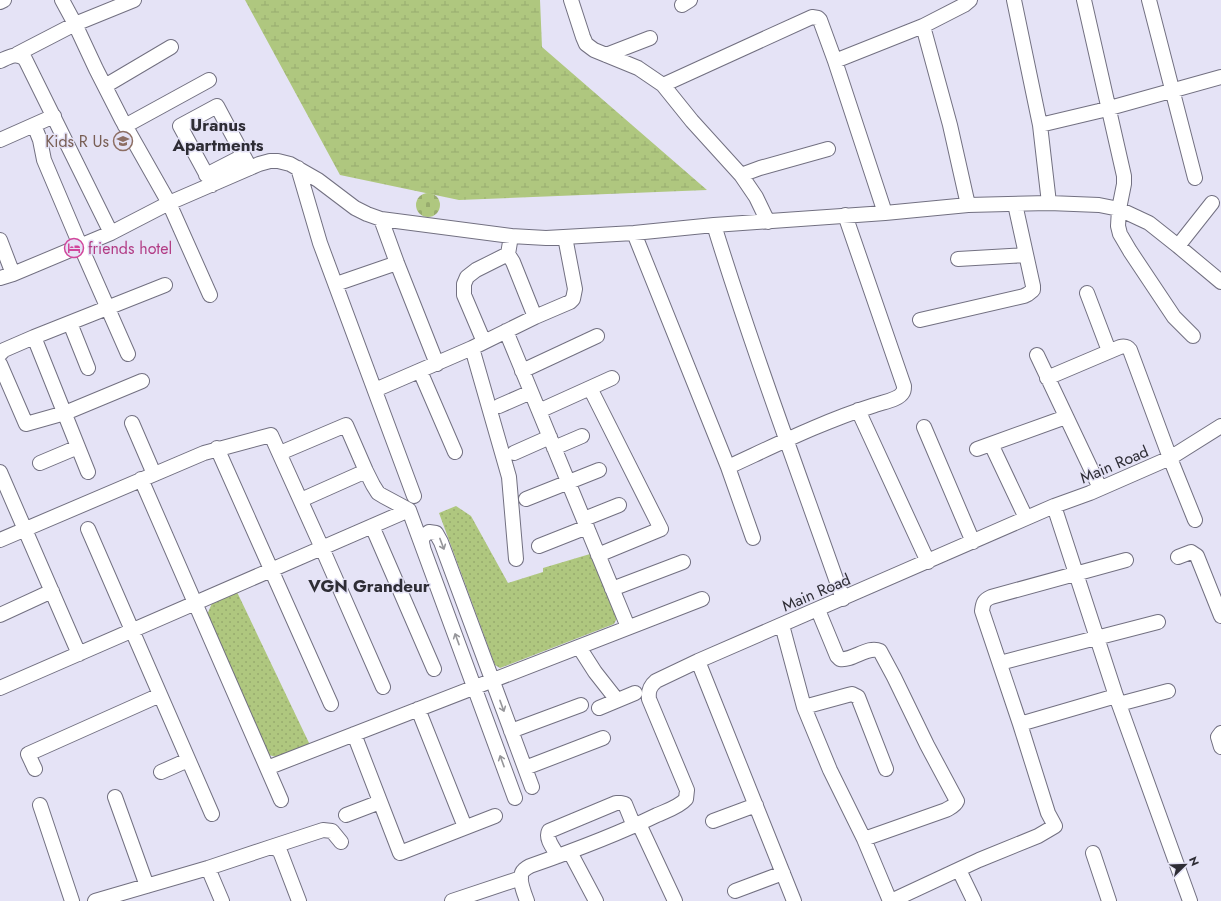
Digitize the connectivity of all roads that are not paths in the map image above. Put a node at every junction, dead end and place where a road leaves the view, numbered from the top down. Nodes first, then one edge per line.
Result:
1 (4, 0) edge
2 (62, 0) edge
3 (134, 0) edge
4 (970, 0) edge
5 (1014, 0) edge
6 (1084, 0) edge
7 (1149, 0) edge
8 (575, 1) edge
9 (0, 2) edge
10 (75, 24) junction
11 (923, 26) junction
12 (650, 38) dead end
13 (171, 47) dead end
14 (17, 54) junction
15 (606, 55) junction
16 (0, 61) edge
17 (835, 61) junction
18 (1221, 76) edge
19 (209, 80) dead end
20 (663, 85) junction
21 (105, 86) junction
22 (1173, 91) junction
23 (1108, 108) junction
24 (54, 116) junction
25 (34, 125) junction
26 (1040, 125) junction
27 (125, 126) junction
28 (0, 140) edge
29 (828, 149) dead end
30 (247, 162) junction
31 (298, 168) junction
32 (741, 175) junction
33 (1195, 178) dead end
34 (209, 180) junction
35 (169, 203) junction
36 (1049, 203) junction
37 (1212, 203) dead end
38 (1015, 204) junction
39 (968, 205) junction
40 (1119, 209) junction
41 (885, 213) junction
42 (845, 215) junction
43 (381, 219) junction
44 (768, 222) junction
45 (714, 225) junction
46 (111, 233) junction
47 (634, 233) junction
48 (511, 236) junction
49 (565, 237) junction
50 (0, 240) edge
51 (80, 246) junction
52 (1178, 246) junction
53 (508, 254) junction
54 (1026, 256) junction
55 (958, 260) dead end
56 (397, 263) junction
57 (7, 276) edge
58 (1221, 282) edge
59 (336, 284) junction
60 (165, 285) dead end
61 (1087, 293) dead end
62 (210, 295) dead end
63 (107, 308) junction
64 (535, 317) junction
65 (920, 320) dead end
66 (70, 323) junction
67 (506, 331) junction
68 (598, 336) dead end
69 (1193, 336) dead end
70 (34, 337) junction
71 (478, 345) junction
72 (1109, 351) junction
73 (0, 354) edge
74 (128, 354) dead end
75 (1037, 355) dead end
76 (0, 364) edge
77 (437, 364) junction
78 (88, 368) dead end
79 (420, 371) junction
80 (522, 371) junction
81 (612, 378) dead end
82 (1047, 378) junction
83 (142, 381) dead end
84 (590, 388) junction
85 (375, 390) junction
86 (531, 392) junction
87 (499, 406) dead end
88 (858, 410) junction
89 (539, 411) junction
90 (65, 413) junction
91 (1066, 417) junction
92 (132, 423) dead end
93 (1221, 426) edge
94 (924, 427) dead end
95 (582, 436) dead end
96 (787, 440) junction
97 (552, 443) junction
98 (991, 444) junction
99 (78, 447) junction
100 (218, 448) junction
101 (977, 449) dead end
102 (455, 452) dead end
103 (280, 453) junction
104 (514, 453) dead end
105 (1170, 458) junction
106 (40, 462) dead end
107 (728, 467) junction
108 (599, 470) dead end
109 (366, 471) junction
110 (0, 472) edge
111 (88, 472) dead end
112 (148, 476) junction
113 (568, 482) junction
114 (1100, 488) junction
115 (414, 496) dead end
116 (526, 499) dead end
117 (301, 500) junction
118 (619, 505) dead end
119 (1054, 506) junction
120 (409, 510) junction
121 (1026, 518) junction
122 (1195, 520) dead end
123 (585, 523) junction
124 (372, 526) junction
125 (25, 529) junction
126 (88, 529) dead end
127 (752, 538) dead end
128 (0, 540) edge
129 (973, 542) junction
130 (539, 546) dead end
131 (423, 547) junction
132 (322, 548) junction
133 (598, 555) junction
134 (1178, 557) dead end
135 (516, 559) dead end
136 (1126, 560) dead end
137 (683, 562) dead end
138 (928, 562) junction
139 (271, 570) junction
140 (1076, 573) junction
141 (612, 589) junction
142 (52, 591) junction
143 (702, 599) dead end
144 (843, 599) junction
145 (195, 603) junction
146 (818, 610) junction
147 (0, 615) edge
148 (1221, 616) edge
149 (1158, 622) dead end
150 (782, 625) junction
151 (628, 627) junction
152 (132, 630) junction
153 (1097, 638) junction
154 (579, 646) junction
155 (79, 654) junction
156 (698, 661) junction
157 (1000, 663) junction
158 (434, 668) dead end
159 (492, 680) junction
160 (382, 687) dead end
161 (475, 687) junction
162 (0, 688) edge
163 (1168, 691) dead end
164 (635, 693) dead end
165 (160, 695) junction
166 (617, 700) junction
167 (1118, 700) junction
168 (331, 704) dead end
169 (581, 705) dead end
170 (804, 707) junction
171 (599, 708) dead end
172 (418, 709) junction
173 (1020, 724) junction
174 (511, 731) junction
175 (1221, 733) edge
176 (354, 734) junction
177 (603, 738) dead end
178 (1221, 747) edge
179 (188, 760) junction
180 (267, 768) junction
181 (525, 768) junction
182 (34, 769) dead end
183 (886, 769) dead end
184 (161, 772) dead end
185 (532, 787) dead end
186 (115, 797) dead end
187 (515, 798) dead end
188 (281, 800) dead end
189 (380, 802) junction
190 (40, 805) dead end
191 (756, 805) junction
192 (212, 814) dead end
193 (346, 815) dead end
194 (495, 816) dead end
195 (713, 822) dead end
196 (636, 825) junction
197 (465, 828) junction
198 (864, 839) junction
199 (341, 842) dead end
200 (271, 847) junction
201 (1093, 853) dead end
202 (564, 854) junction
203 (208, 868) junction
204 (959, 870) junction
205 (783, 873) junction
206 (522, 878) junction
207 (147, 886) junction
208 (735, 891) dead end
209 (72, 901) edge
210 (95, 901) edge
211 (222, 901) edge
212 (299, 901) edge
213 (452, 901) edge
214 (527, 901) edge
215 (596, 901) edge
216 (675, 901) edge
217 (794, 901) edge
218 (890, 901) edge
219 (974, 901) edge
220 (1109, 901) edge
221 (1190, 901) edge

1 - 9 street
2 - 10 street
3 - 10 street
4 - 11 street
5 - 26 street
6 - 23 street
7 - 22 street
8 - 15 street
10 - 14 street
10 - 21 street
11 - 17 street
11 - 39 street
12 - 15 street
13 - 21 street
14 - 16 street
14 - 24 street
15 - 20 street
17 - 20 street
17 - 41 street
18 - 22 street
19 - 27 street
20 - 32 street
21 - 27 street
22 - 23 street
22 - 33 street
23 - 26 street
23 - 40 street
24 - 25 street
24 - 46 street
25 - 28 street
25 - 51 street
26 - 36 street
27 - 35 street
29 - 32 street
30 - 31 street
30 - 34 street
30 - 34 street
31 - 43 street
31 - 59 street
32 - 44 street
34 - 35 street
35 - 46 street
35 - 62 street
36 - 38 street
36 - 40 street
37 - 52 street
38 - 39 street
38 - 54 street
39 - 41 street
40 - 52 street
40 - 69 street
41 - 42 street
42 - 44 street
42 - 88 street
43 - 48 street
43 - 56 street
44 - 45 street
45 - 47 street
45 - 96 street
46 - 51 street
47 - 49 street
47 - 107 street
48 - 49 street
48 - 53 street
49 - 64 street
50 - 57 street
51 - 57 street
51 - 63 street
52 - 58 street
53 - 64 street
53 - 71 street
54 - 55 street
54 - 65 street
56 - 59 street
56 - 77 street
59 - 85 street
60 - 63 street
61 - 72 street
63 - 66 street
63 - 74 street
64 - 67 street
66 - 70 street
66 - 78 street
67 - 71 street
67 - 80 street
68 - 80 street
70 - 73 street
70 - 90 street
71 - 77 street
71 - 135 street
72 - 82 street
72 - 105 street
75 - 82 street
76 - 90 street
77 - 79 street
79 - 85 street
79 - 102 street
80 - 86 street
81 - 84 street
82 - 91 street
83 - 90 street
84 - 89 street
84 - 133 street
85 - 115 street
86 - 87 street
86 - 89 street
88 - 96 street
88 - 138 street
89 - 97 street
90 - 99 street
91 - 98 street
91 - 114 street
92 - 112 street
93 - 105 street, Main Road
94 - 129 street
95 - 97 street
96 - 107 street
96 - 144 street
97 - 104 street
97 - 113 street
98 - 101 street
98 - 121 street
99 - 106 street
99 - 111 street
100 - 103 street
100 - 112 street
100 - 139 street
103 - 109 street
103 - 117 street
105 - 114 street, Main Road
105 - 122 street
107 - 127 street
108 - 113 street
109 - 117 street
109 - 120 street
110 - 125 street
112 - 125 street
112 - 145 street
113 - 116 street
113 - 123 street
114 - 119 street, Main Road
117 - 132 street
118 - 123 street
119 - 121 street, Main Road
119 - 140 street
120 - 124 street
120 - 131 street
121 - 129 street, Main Road
123 - 130 street
123 - 133 street
124 - 132 street
124 - 158 street
125 - 128 street
125 - 142 street
126 - 152 street
129 - 138 street, Main Road
131 -> 159 street
161 -> 131 street
132 - 139 street
132 - 160 street
133 - 141 street
134 - 148 street
136 - 140 street
137 - 141 street
138 - 144 street, Main Road
139 - 145 street
139 - 168 street
140 - 153 street
140 - 157 street
141 - 151 street
142 - 147 street
142 - 155 street
143 - 151 street
144 - 146 street, Main Road
145 - 152 street
145 - 180 street
146 - 150 street, Main Road
146 - 198 street
149 - 153 street
150 - 156 street, Main Road
150 - 170 street
151 - 154 street
152 - 155 street
152 - 165 street
153 - 157 street
153 - 167 street
154 - 159 street
154 - 166 street
155 - 162 street
156 - 191 street
156 - 196 street, Main Road
157 - 173 street
159 - 161 street
159 -> 174 street
161 - 172 street
187 -> 161 street
163 - 167 street
164 - 166 street
165 - 179 street
165 - 182 street
166 - 171 street
167 - 173 street
167 - 221 street
169 - 174 street
170 - 183 street
170 - 198 street
172 - 176 street
172 - 197 street
173 - 204 street
174 - 181 street
175 - 178 street
176 - 180 street
176 - 189 street
177 - 181 street
179 - 184 street
179 - 192 street
180 - 188 street
181 - 185 street
186 - 207 street
189 - 193 street
189 - 197 street
190 - 209 street
191 - 195 street
191 - 205 street
194 - 197 street
196 - 202 street, Main Road
196 - 202 street
196 - 216 street
198 - 218 street
199 - 200 street
200 - 203 street
200 - 212 street
201 - 220 street
202 - 206 street, Main Road
202 - 215 street
203 - 207 street
203 - 211 street
204 - 218 street
204 - 219 street
205 - 208 street
205 - 217 street
206 - 213 street
206 - 214 street
207 - 210 street

